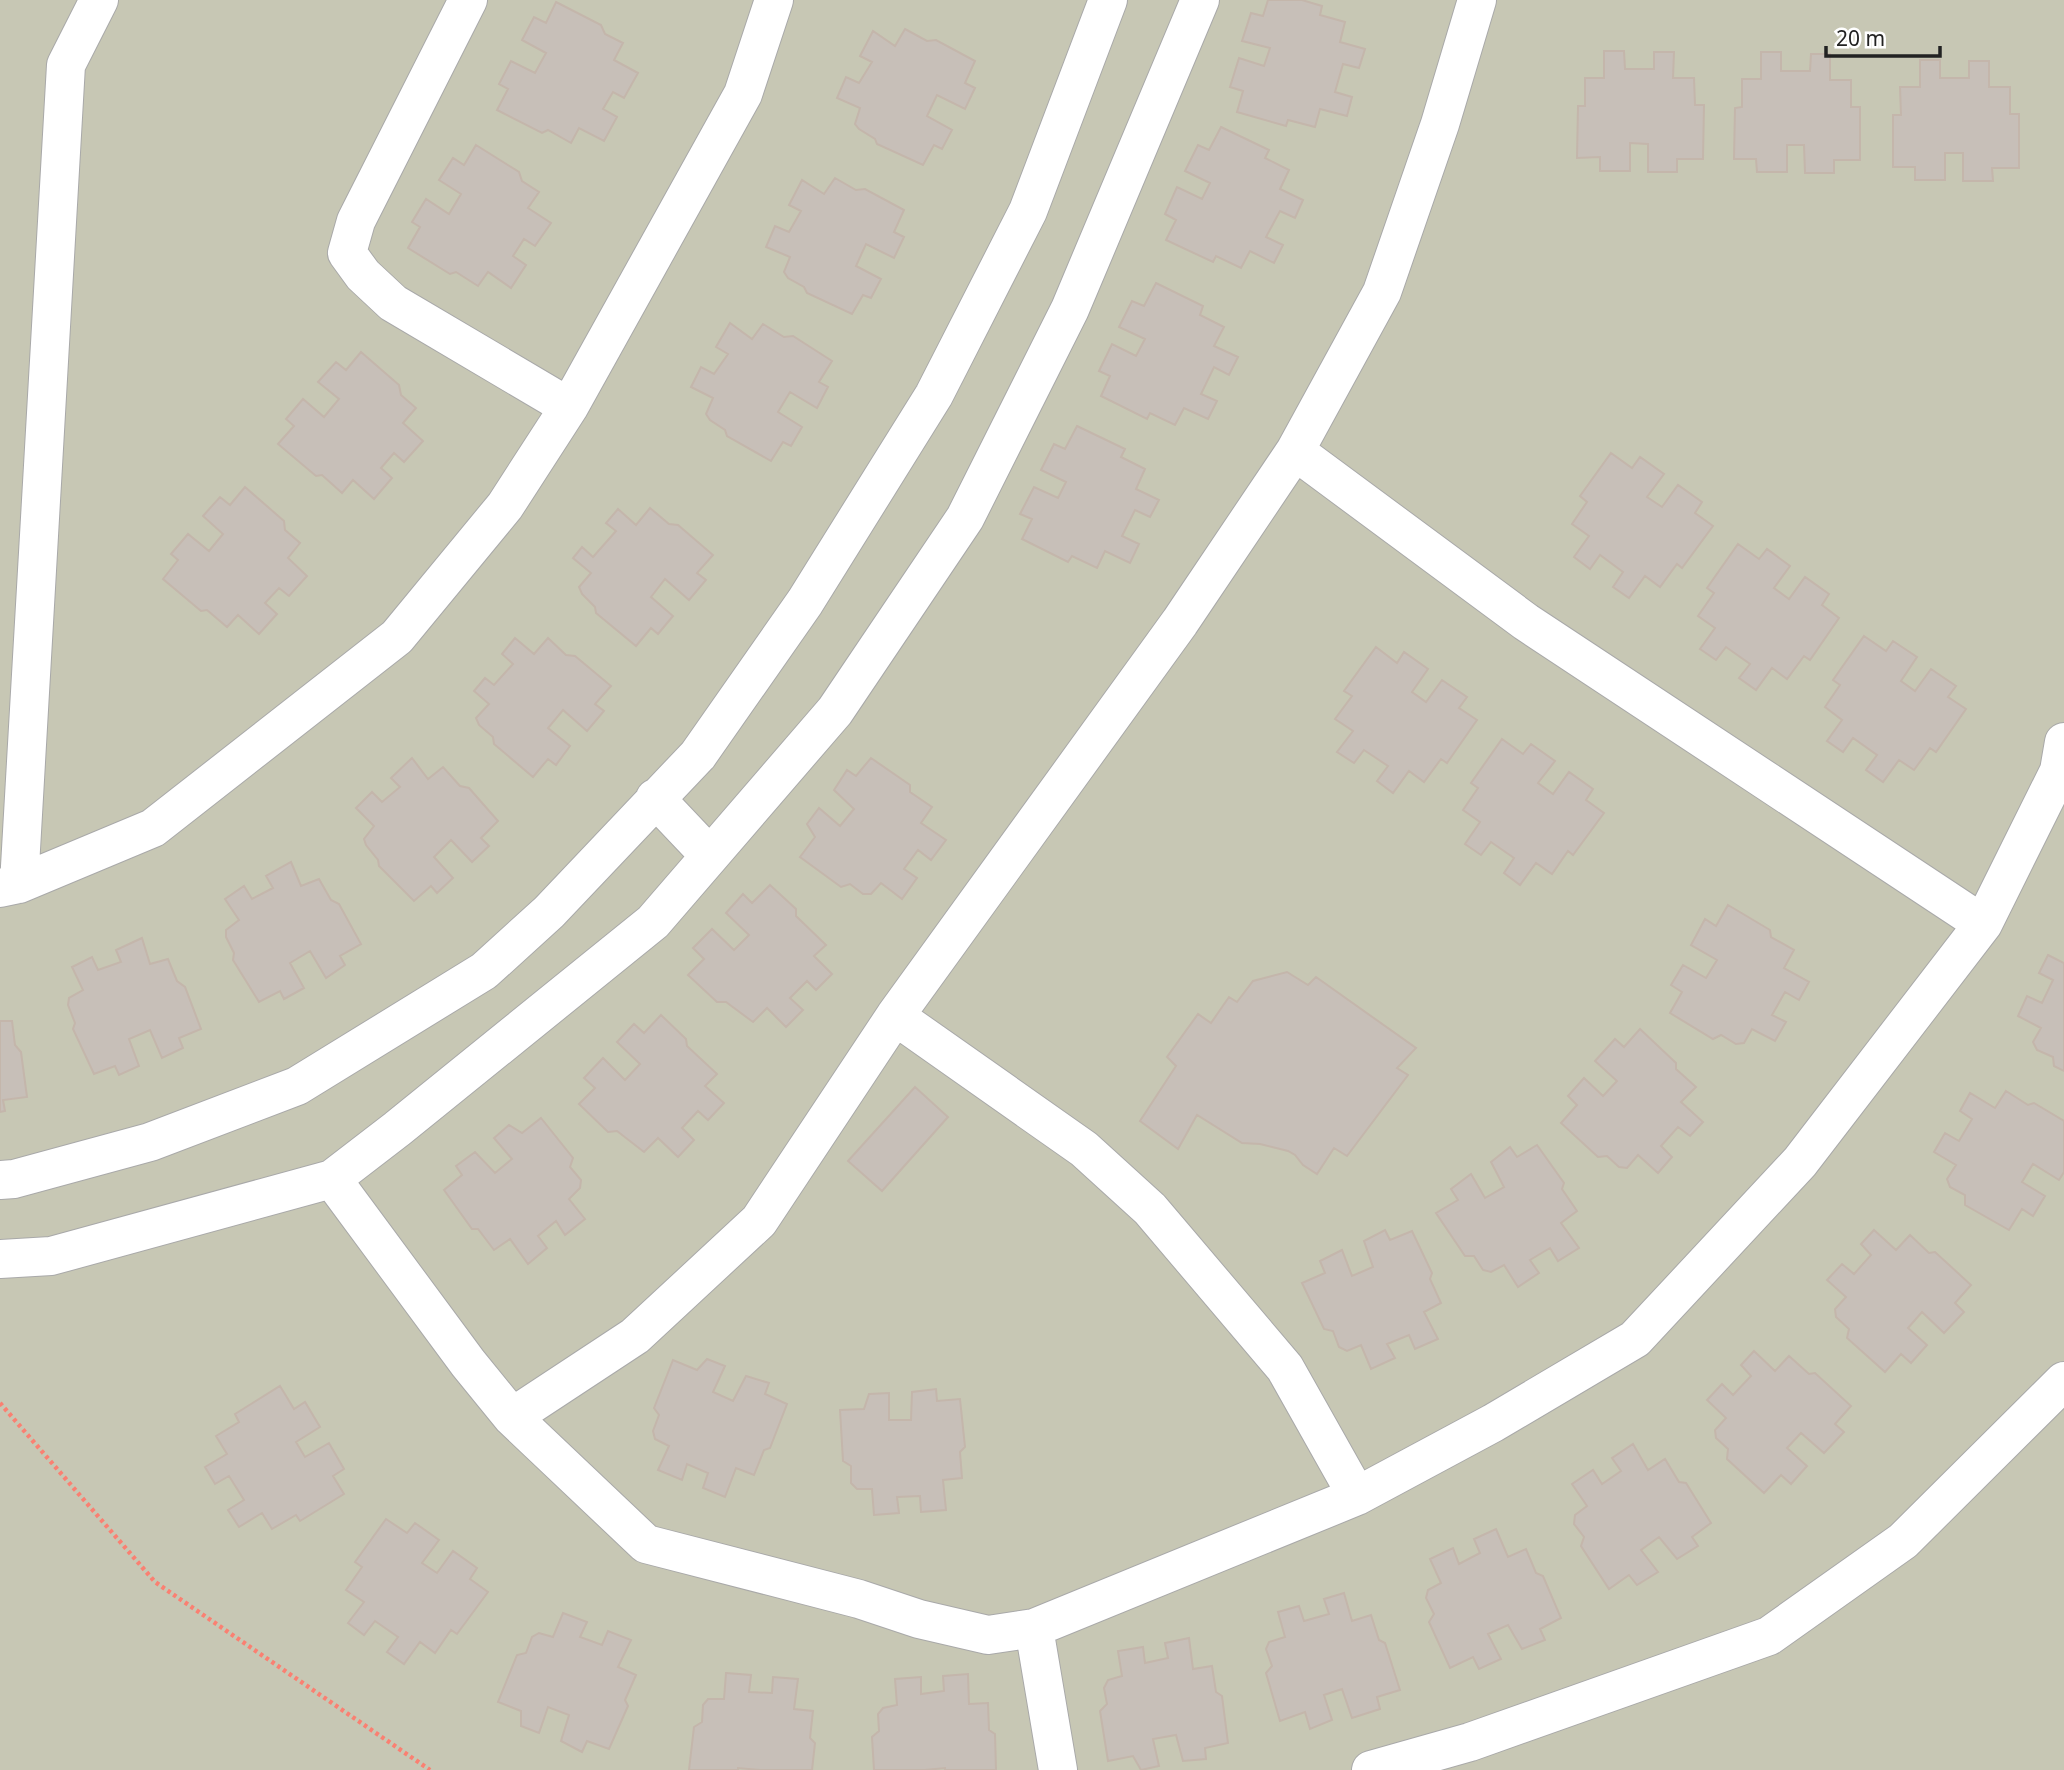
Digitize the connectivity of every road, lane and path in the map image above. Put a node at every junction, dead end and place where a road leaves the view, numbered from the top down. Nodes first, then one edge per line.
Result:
1 (468, 0) edge
2 (774, 0) edge
3 (1108, 0) edge
4 (1200, 0) edge
5 (1477, 0) edge
6 (96, 2) edge
7 (569, 407) junction
8 (1295, 451) junction
9 (2064, 742) edge
10 (655, 799) junction
11 (709, 855) junction
12 (9, 886) edge
13 (1983, 924) junction
14 (895, 1016) junction
15 (332, 1179) junction
16 (0, 1180) edge
17 (0, 1259) edge
18 (2064, 1381) edge
19 (0, 1403) edge
20 (512, 1417) junction
21 (1357, 1496) junction
22 (1034, 1628) junction
23 (430, 1770) edge
24 (1058, 1770) edge
25 (1371, 1770) edge

1 - 7 street
2 - 7 street
3 - 10 street
4 - 11 street
5 - 8 street
6 - 12 street
7 - 12 street
8 - 13 street
8 - 14 street
9 - 13 street
10 - 11 street
10 - 16 street
11 - 15 street
13 - 21 street
14 - 20 street
14 - 21 street
15 - 17 street
15 - 20 street
18 - 25 street
19 - 23 path
20 - 22 street
21 - 22 street
22 - 24 street

